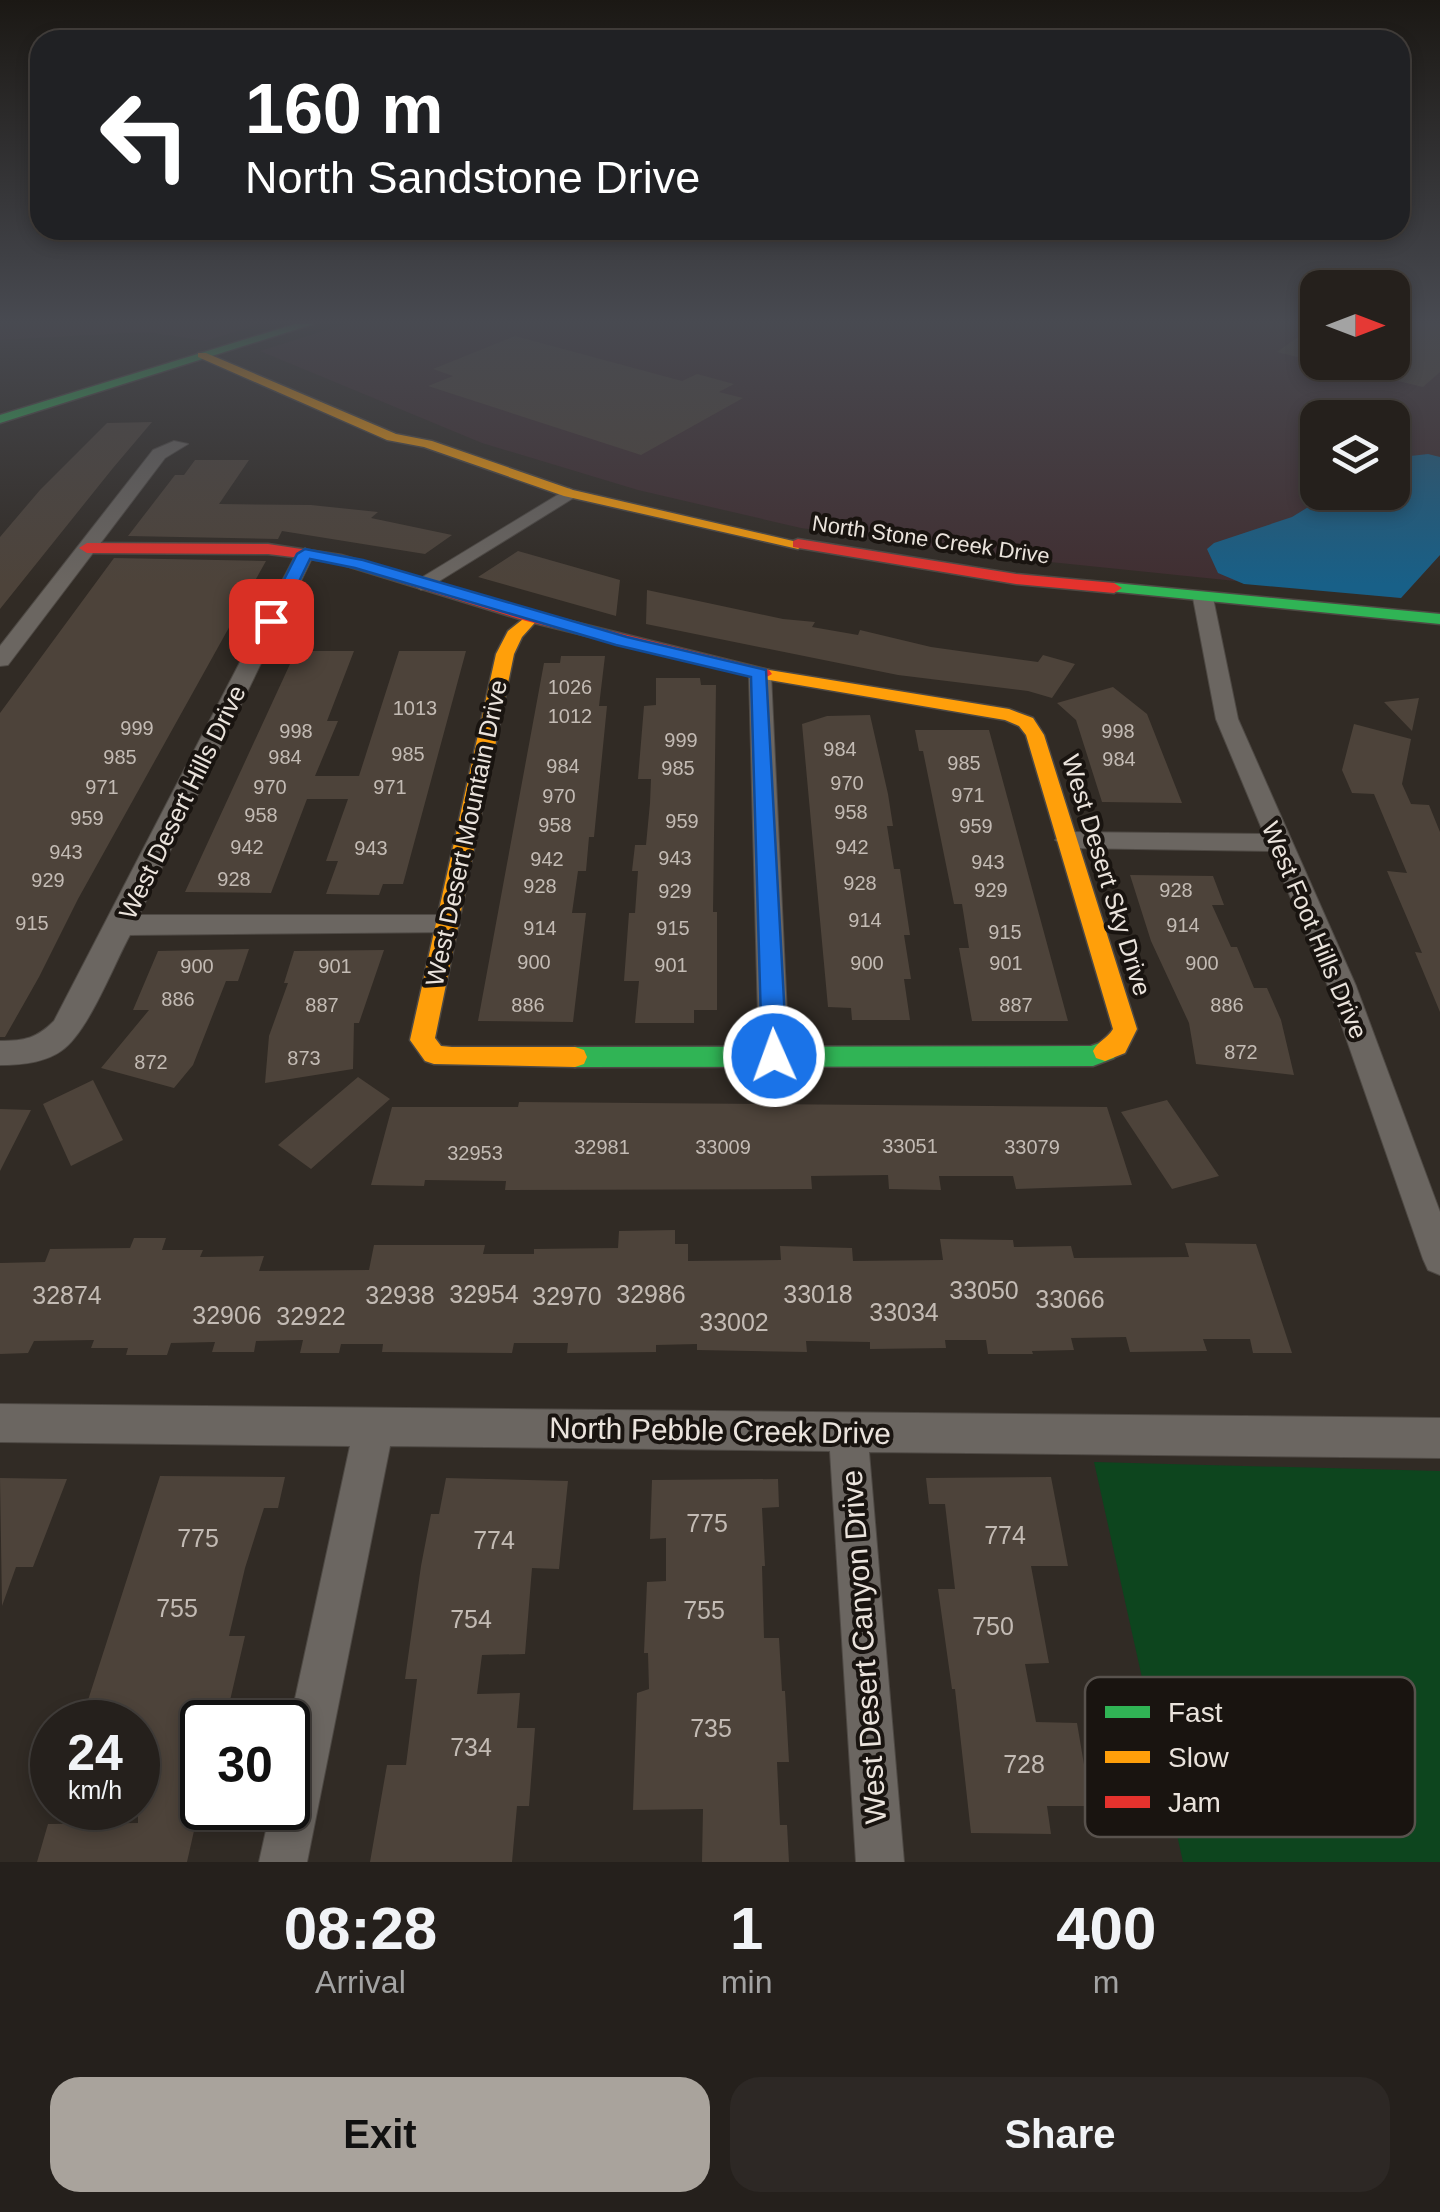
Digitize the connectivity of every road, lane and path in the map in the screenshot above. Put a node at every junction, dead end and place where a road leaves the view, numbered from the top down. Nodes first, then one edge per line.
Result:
1 (336, 411) edge
2 (180, 444) dead end
3 (570, 493) junction
4 (87, 548) junction
5 (305, 554) junction
6 (421, 584) junction
7 (1203, 598) junction
8 (532, 617) junction
9 (1440, 619) edge
10 (0, 660) edge
11 (760, 674) junction
12 (1068, 840) junction
13 (1279, 843) junction
14 (121, 925) junction
15 (446, 925) junction
16 (0, 1053) edge
17 (774, 1056) junction
18 (1440, 1259) edge
19 (0, 1423) edge
20 (374, 1427) junction
21 (848, 1432) junction
22 (1440, 1438) edge
23 (283, 1862) edge
24 (880, 1862) edge

1 - 3 street, North Stone Creek Drive
2 - 4 street
3 - 6 street
3 - 7 street, North Stone Creek Drive
4 - 5 street
4 - 10 street
5 - 6 street
5 - 14 street, West Desert Hills Drive
6 - 8 street
7 - 9 street, North Stone Creek Drive
7 - 13 street, West Foot Hills Drive
8 - 11 street
8 - 15 street, West Desert Mountain Drive
11 - 12 street, West Desert Sky Drive
11 - 17 street
12 - 13 street
12 - 17 street, West Desert Sky Drive
13 - 18 street, West Foot Hills Drive
14 - 15 street
14 - 16 street, West Desert Hills Drive
15 - 17 street, West Desert Mountain Drive
19 - 20 street, North Pebble Creek Drive
20 - 21 street, North Pebble Creek Drive
20 - 23 street
21 - 22 street, North Pebble Creek Drive
21 - 24 street, West Desert Canyon Drive

